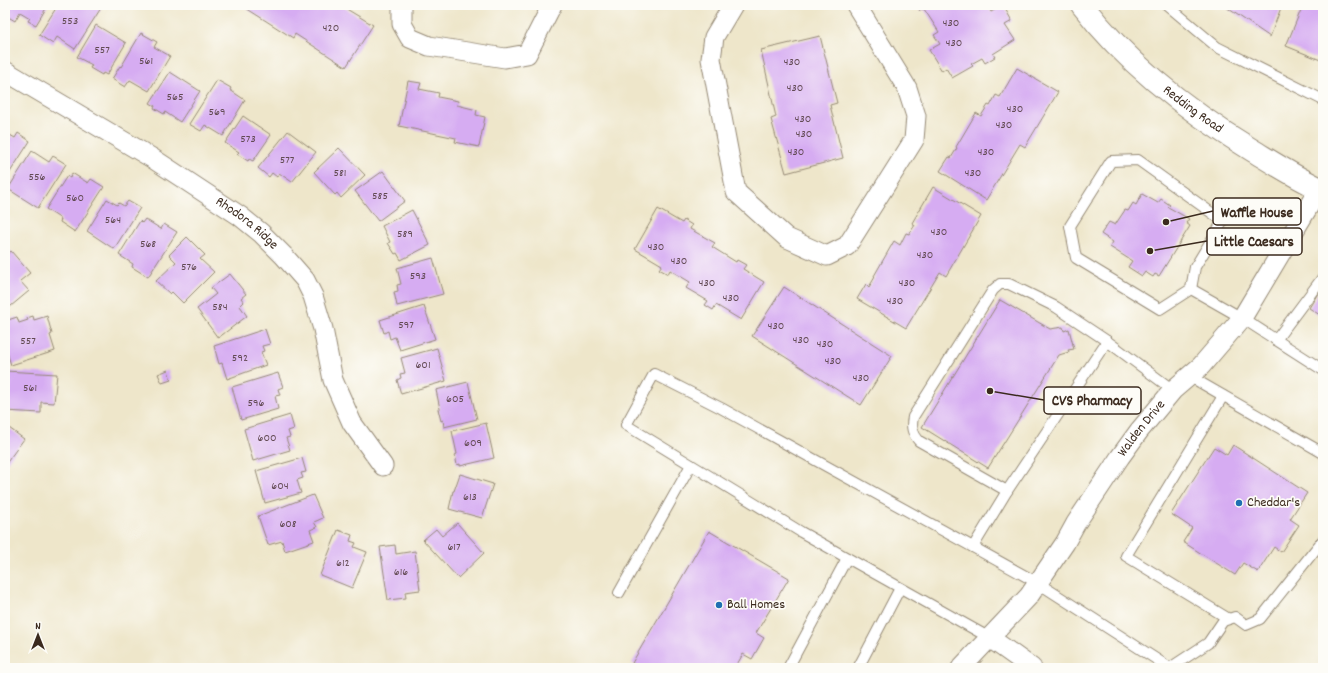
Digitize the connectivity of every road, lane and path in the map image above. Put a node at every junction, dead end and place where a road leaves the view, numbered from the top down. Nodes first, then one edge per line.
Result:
1 (402, 5) edge
2 (552, 5) edge
3 (733, 5) edge
4 (856, 5) edge
5 (1082, 5) edge
6 (1167, 5) edge
7 (5, 71) edge
8 (1323, 100) edge
9 (1321, 187) edge
10 (1323, 277) edge
11 (1191, 289) junction
12 (1242, 318) junction
13 (1276, 340) junction
14 (1107, 341) junction
15 (1323, 370) edge
16 (1189, 376) junction
17 (1173, 390) junction
18 (1223, 396) junction
19 (1323, 453) edge
20 (691, 465) junction
21 (383, 466) dead end
22 (1007, 490) junction
23 (1323, 540) edge
24 (973, 547) junction
25 (847, 558) junction
26 (1038, 583) junction
27 (900, 588) junction
28 (619, 592) dead end
29 (1229, 619) junction
30 (990, 638) junction
31 (788, 668) edge
32 (858, 668) edge
33 (961, 668) edge
34 (1032, 668) edge
35 (1170, 668) edge

1 - 2 street
3 - 4 street
5 - 9 street, Redding Road
6 - 8 lane
7 - 21 street, Rhodora Ridge
9 - 12 street, Walden Drive
10 - 13 lane
11 - 11 lane
11 - 12 lane
12 - 13 lane
12 - 16 street, Walden Drive
13 - 15 lane
14 - 17 lane
14 - 22 lane
14 - 22 lane
16 - 17 street, Walden Drive
16 - 18 lane
17 - 26 street, Walden Drive
18 - 19 lane
18 - 29 lane
20 - 24 lane
20 - 25 lane
20 - 28 lane
22 - 24 lane
23 - 29 lane
24 - 26 lane
25 - 27 lane
25 - 31 lane
26 - 30 street, Walden Drive
26 - 35 lane
27 - 30 lane
27 - 32 lane
29 - 35 lane
30 - 33 street, Walden Drive
30 - 34 street

